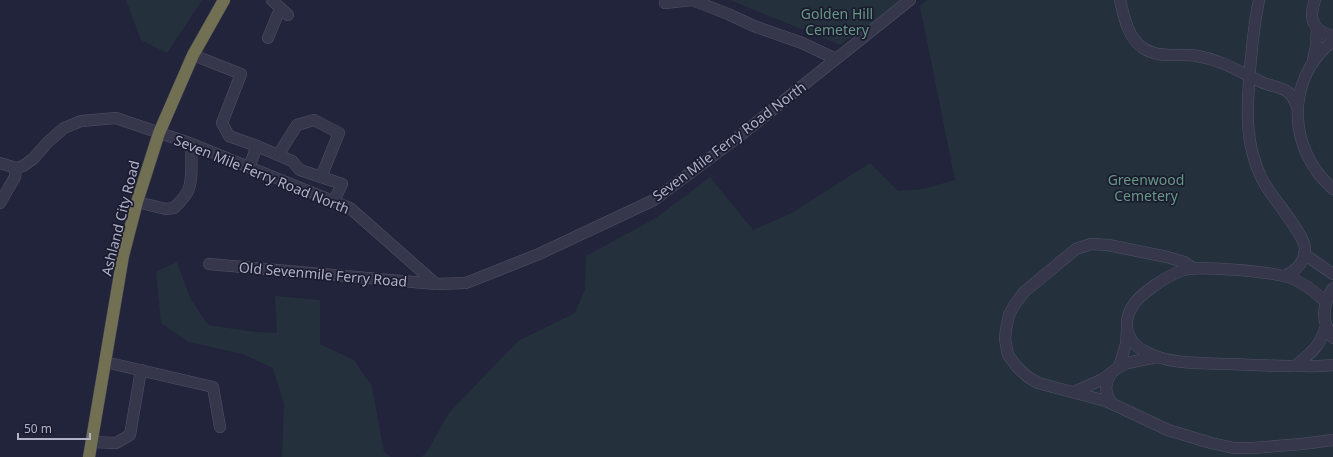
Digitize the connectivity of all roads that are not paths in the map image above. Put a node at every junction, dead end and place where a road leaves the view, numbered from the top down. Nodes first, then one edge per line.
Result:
1 (224, 0) edge
2 (272, 0) edge
3 (910, 0) edge
4 (1120, 0) edge
5 (1259, 0) edge
6 (1315, 0) edge
7 (665, 3) dead end
8 (1317, 28) junction
9 (1333, 36) edge
10 (268, 38) dead end
11 (1333, 42) edge
12 (193, 56) junction
13 (836, 59) junction
14 (1312, 63) junction
15 (1307, 73) junction
16 (1249, 76) junction
17 (1280, 88) junction
18 (1297, 107) junction
19 (159, 133) junction
20 (192, 144) junction
21 (256, 146) junction
22 (278, 155) junction
23 (0, 163) edge
24 (249, 167) junction
25 (16, 168) junction
26 (321, 177) junction
27 (1333, 189) edge
28 (334, 201) junction
29 (136, 202) junction
30 (0, 203) edge
31 (1304, 254) junction
32 (209, 264) dead end
33 (1193, 268) junction
34 (1333, 274) edge
35 (1285, 276) junction
36 (436, 284) junction
37 (1333, 288) edge
38 (1326, 302) junction
39 (1326, 326) junction
40 (1127, 331) junction
41 (1333, 338) edge
42 (1159, 357) junction
43 (105, 362) junction
44 (1333, 365) edge
45 (1295, 366) junction
46 (141, 370) junction
47 (1115, 370) junction
48 (1074, 392) junction
49 (1112, 403) junction
50 (220, 427) dead end
51 (1333, 440) edge
52 (92, 442) junction
53 (90, 457) edge

1 - 12 highway, Ashland City Road
2 - 10 street
3 - 13 street, Seven Mile Ferry Road North
4 - 16 street
5 - 16 street
6 - 8 street
7 - 13 street
8 - 9 street
8 - 14 street
11 - 14 street
12 - 19 highway, Ashland City Road
12 - 21 street
13 - 36 street, Seven Mile Ferry Road North
14 - 15 street
15 - 17 street
15 - 18 street
16 - 17 street
16 - 31 street
17 - 18 street
18 - 27 street
19 - 20 street, Seven Mile Ferry Road North
19 - 25 street, Seven Mile Ferry Road North
19 - 29 highway, Ashland City Road
20 - 24 street, Seven Mile Ferry Road North
20 - 29 street
21 - 22 street
21 - 24 street
22 - 26 street
22 - 26 street
23 - 25 street
24 - 28 street, Seven Mile Ferry Road North
25 - 30 street
26 - 28 street
28 - 36 street, Seven Mile Ferry Road North
29 - 43 highway, Ashland City Road
31 - 34 street
31 - 35 street
32 - 36 street, Old Sevenmile Ferry Road
33 - 35 street
33 - 40 street
33 - 48 street
35 - 38 street
37 - 38 street
38 - 39 street
39 - 41 street
39 - 45 street
40 - 42 street
40 - 47 street
42 - 45 street
42 - 47 street
43 - 46 street
43 - 52 highway, Ashland City Road
44 - 45 street
46 - 50 street
46 - 52 street
47 - 48 street
47 - 49 street
48 - 49 street
49 - 51 street
52 - 53 highway, Ashland City Road

